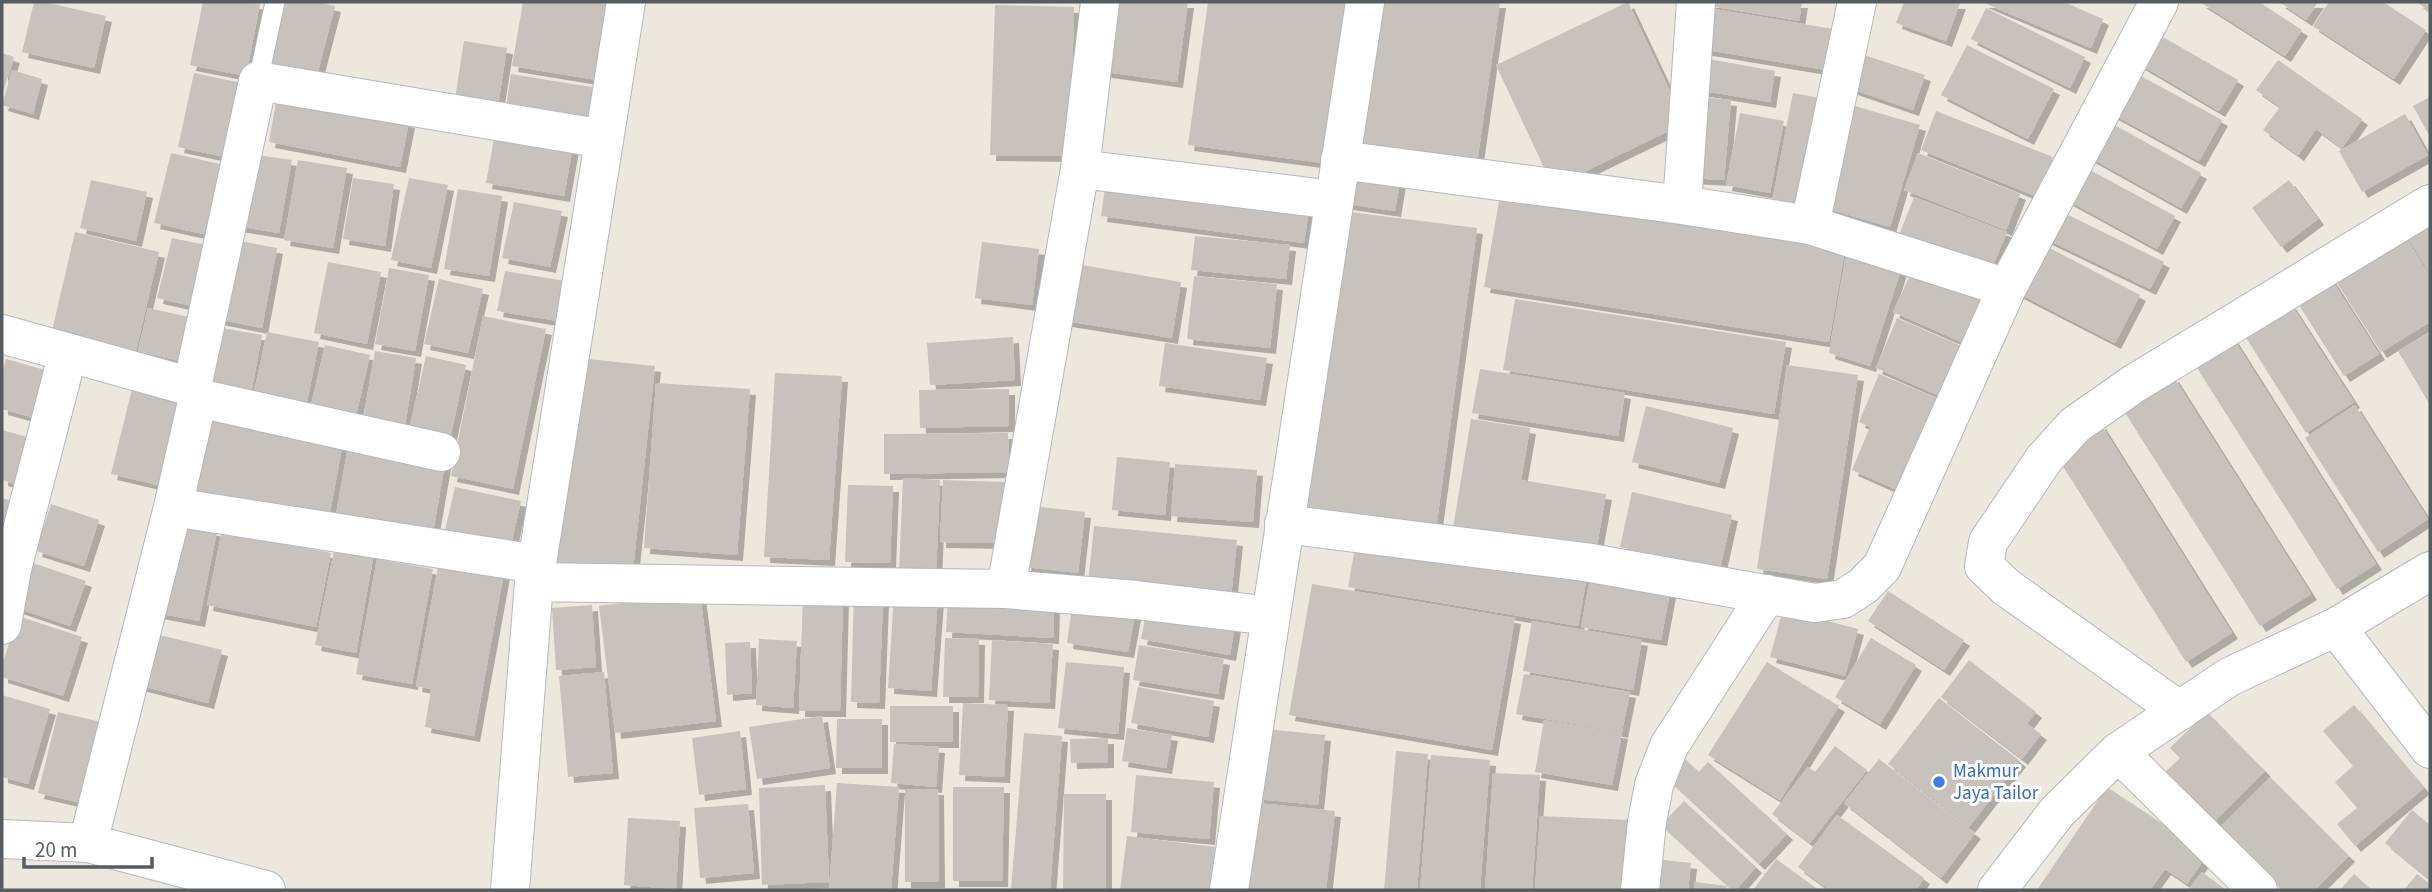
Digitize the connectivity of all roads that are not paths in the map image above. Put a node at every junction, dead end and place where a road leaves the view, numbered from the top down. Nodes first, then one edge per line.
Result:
1 (275, 2) edge
2 (626, 2) edge
3 (1100, 2) edge
4 (1365, 2) edge
5 (1696, 2) edge
6 (1857, 2) edge
7 (2159, 2) edge
8 (258, 81) junction
9 (604, 139) junction
10 (1340, 160) junction
11 (1080, 169) junction
12 (1334, 200) junction
13 (2430, 204) edge
14 (1682, 205) junction
15 (1810, 225) junction
16 (2007, 288) junction
17 (2, 334) edge
18 (68, 354) junction
19 (195, 393) junction
20 (441, 452) dead end
21 (173, 507) junction
22 (1284, 524) junction
23 (2430, 571) edge
24 (535, 573) junction
25 (1006, 589) junction
26 (1767, 594) junction
27 (1270, 616) junction
28 (2, 625) edge
29 (2336, 627) junction
30 (2180, 711) junction
31 (2430, 749) edge
32 (2119, 751) junction
33 (2, 839) edge
34 (89, 843) junction
35 (266, 890) edge
36 (510, 890) edge
37 (1229, 890) edge
38 (1640, 890) edge
39 (1997, 890) edge
40 (2258, 890) edge

1 - 8 lane
2 - 9 street
3 - 11 street
4 - 10 street
5 - 14 street
6 - 15 street
7 - 16 street
8 - 9 street
8 - 19 street
9 - 24 street
10 - 12 street
10 - 14 street
11 - 12 street
11 - 25 street
12 - 22 street
13 - 30 street
14 - 15 street
15 - 16 street
16 - 26 street
17 - 18 street
18 - 19 street
18 - 28 street
19 - 20 street
19 - 21 street
21 - 24 street
21 - 34 street
22 - 26 street
22 - 27 street
23 - 29 street
24 - 25 street
24 - 36 street
25 - 27 street
26 - 38 street
27 - 37 street
29 - 30 street
29 - 31 street
30 - 32 street
32 - 39 street
32 - 40 street
33 - 34 street
34 - 35 street

